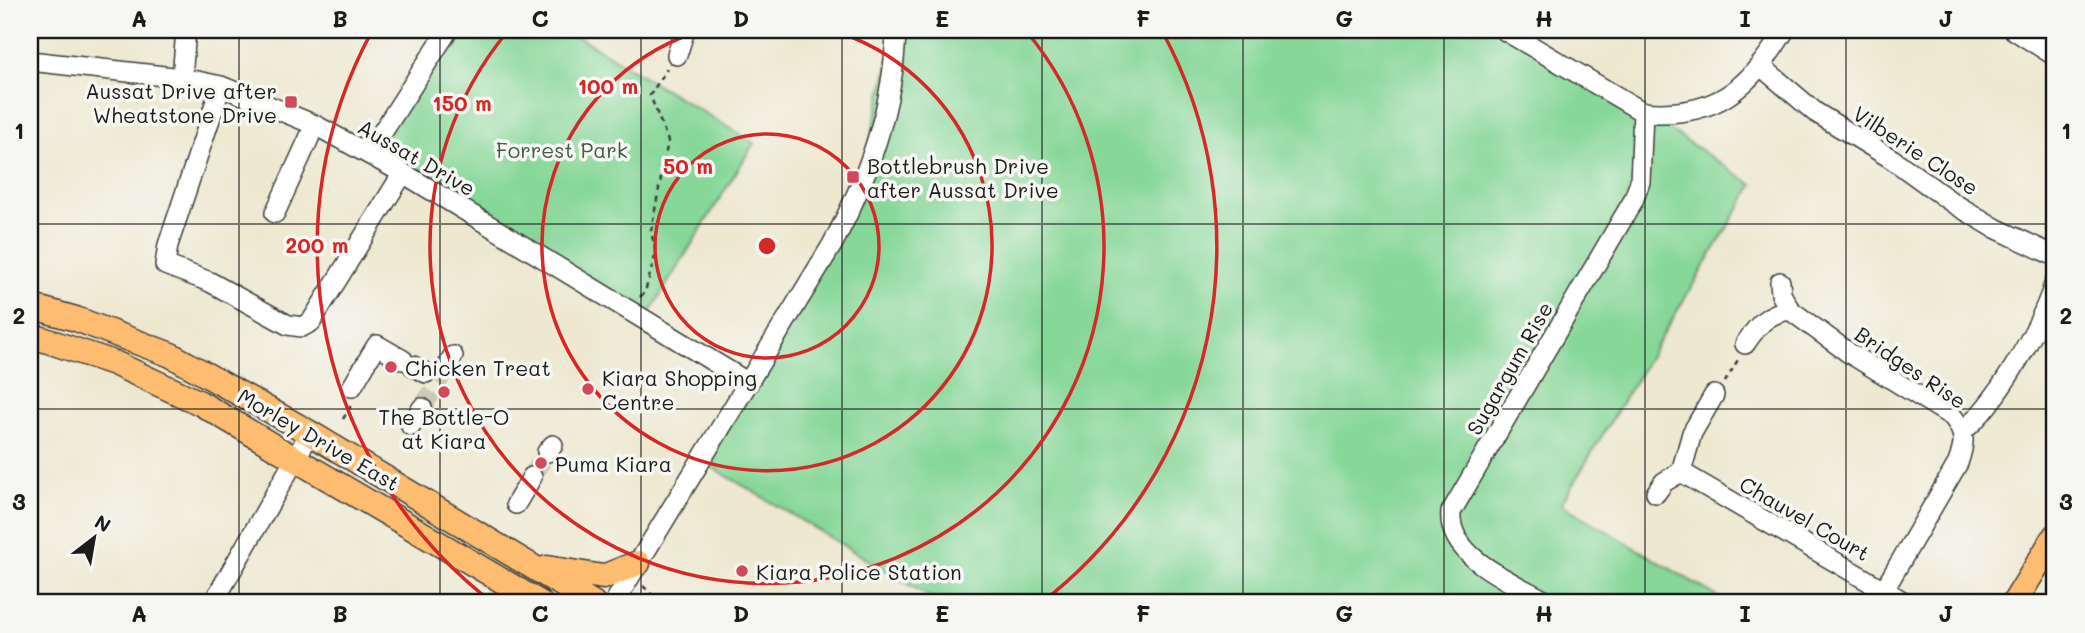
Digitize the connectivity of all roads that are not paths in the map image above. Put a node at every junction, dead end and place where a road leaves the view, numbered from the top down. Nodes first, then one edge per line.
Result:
1 (186, 30) edge
2 (449, 30) edge
3 (685, 30) edge
4 (895, 30) edge
5 (1504, 30) edge
6 (1785, 30) edge
7 (2014, 30) edge
8 (677, 55) road end
9 (2055, 56) edge
10 (30, 61) edge
11 (1762, 66) junction
12 (182, 78) junction
13 (221, 86) junction
14 (1643, 111) junction
15 (315, 125) junction
16 (369, 153) junction
17 (403, 173) junction
18 (275, 215) dead end
19 (2055, 256) edge
20 (1780, 282) dead end
21 (2055, 282) edge
22 (30, 306) edge
23 (1790, 310) junction
24 (30, 335) edge
25 (1745, 344) road end
26 (414, 367) dead end
27 (747, 382) junction
28 (354, 392) road end
29 (1714, 395) road end
30 (422, 408) tunnel mouth
31 (411, 426) dead end
32 (1964, 431) junction
33 (310, 433) junction
34 (293, 459) junction
35 (1681, 472) junction
36 (532, 477) tunnel mouth
37 (1656, 493) dead end
38 (516, 504) dead end
39 (2054, 535) edge
40 (638, 563) junction
41 (540, 570) junction
42 (1884, 590) junction
43 (213, 603) edge
44 (540, 603) edge
45 (593, 603) edge
46 (614, 603) edge
47 (1549, 603) edge
48 (1906, 603) edge
49 (2014, 603) edge

1 - 12 street
2 - 16 street
3 - 8 street
4 - 27 street
5 - 14 street
6 - 11 street
7 - 9 street
10 - 12 street, Aussat Drive
11 - 14 street
11 - 19 street, Vilberie Close
12 - 13 street, Aussat Drive
13 - 15 street, Aussat Drive
13 - 17 street
14 - 47 street, Sugargum Rise
15 - 16 street, Aussat Drive
15 - 18 street
16 - 17 street, Aussat Drive
17 - 27 street, Aussat Drive
20 - 23 street
21 - 32 street
22 - 33 main road, Morley Drive East
23 - 25 street
23 - 32 street, Bridges Rise
24 - 34 main road, Morley Drive East
26 - 28 street
27 - 40 street
29 - 35 street
30 - 31 street
32 - 42 street, Bridges Rise
33 - 34 street
33 - 41 main road, Morley Drive East
34 - 43 street
34 - 44 main road, Morley Drive East
35 - 37 street
35 - 42 street, Chauvel Court
36 - 38 street
39 - 49 main road
40 - 41 main road
40 - 46 street
41 - 45 main road, Morley Drive East
42 - 48 street, Chauvel Court

